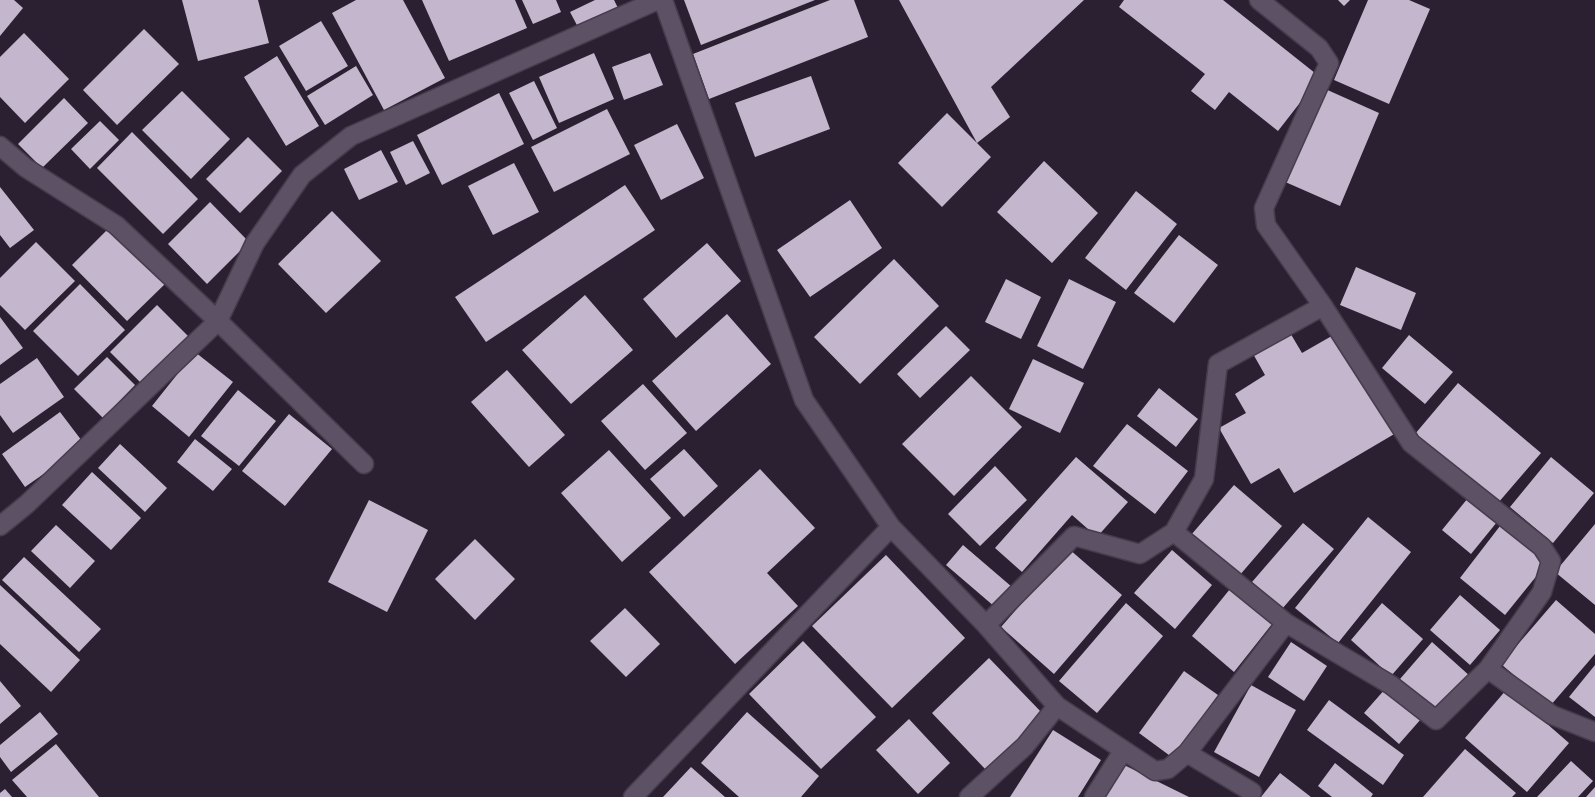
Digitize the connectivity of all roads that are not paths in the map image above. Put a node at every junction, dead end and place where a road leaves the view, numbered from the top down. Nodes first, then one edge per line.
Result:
1 (658, 0) edge
2 (663, 0) edge
3 (1259, 0) edge
4 (0, 146) edge
5 (1323, 306) junction
6 (218, 321) junction
7 (364, 464) dead end
8 (0, 526) edge
9 (891, 527) junction
10 (1174, 532) junction
11 (1286, 623) junction
12 (986, 624) junction
13 (1488, 669) junction
14 (1057, 706) junction
15 (1595, 732) edge
16 (1123, 751) junction
17 (1187, 753) junction
18 (1252, 792) dead end
19 (633, 797) edge
20 (969, 797) edge
21 (1094, 797) edge

1 - 6 street
2 - 9 street
3 - 5 street
4 - 6 street
5 - 10 street
5 - 13 street
6 - 7 street
6 - 8 street
9 - 12 street
9 - 19 street
10 - 11 street
10 - 12 street
11 - 13 street
11 - 17 street
12 - 14 street
13 - 15 street
14 - 16 street
14 - 20 street
16 - 17 street
16 - 21 street
17 - 18 street

